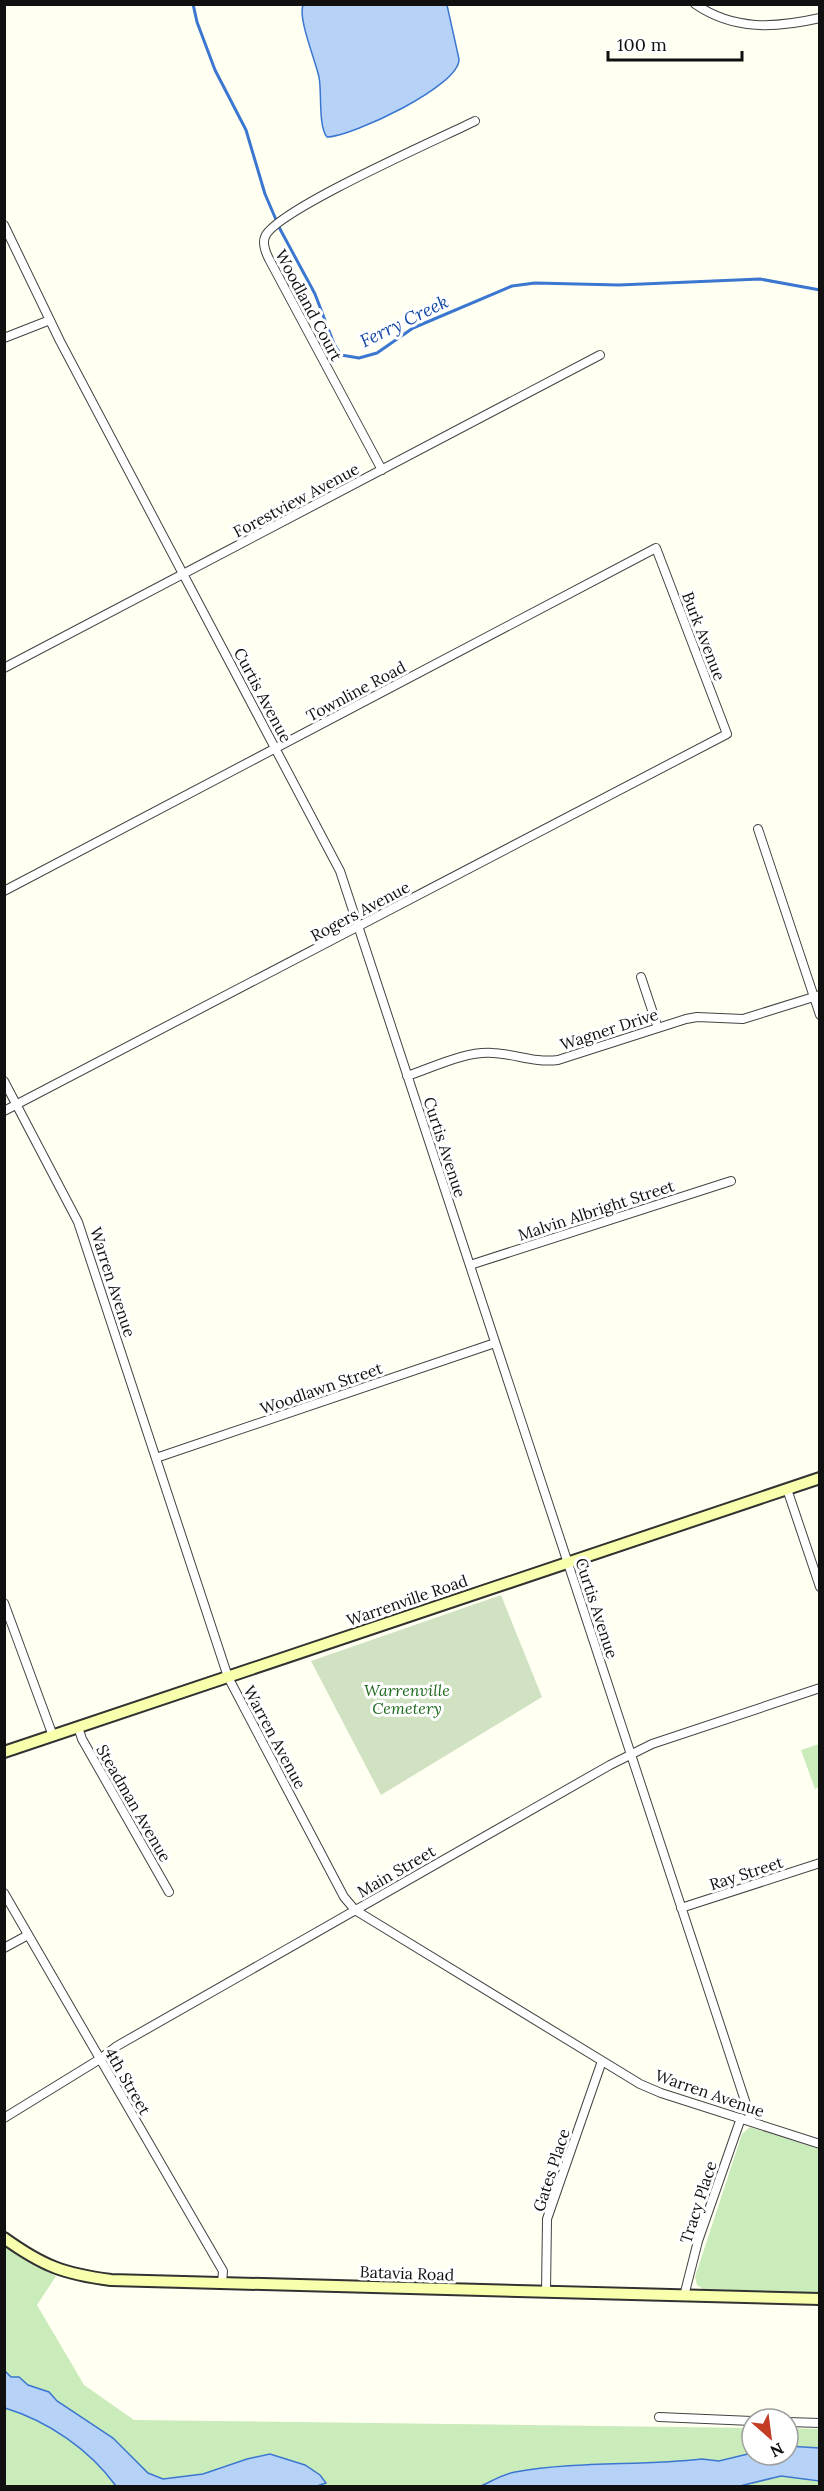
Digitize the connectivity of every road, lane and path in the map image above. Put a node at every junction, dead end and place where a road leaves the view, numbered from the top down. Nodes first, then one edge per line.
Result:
1 (695, 4) edge
2 (819, 18) edge
3 (475, 121) dead end
4 (4, 225) edge
5 (50, 320) junction
6 (4, 338) edge
7 (600, 355) dead end
8 (382, 470) junction
9 (656, 548) joint
10 (183, 574) junction
11 (4, 668) edge
12 (727, 734) joint
13 (276, 748) junction
14 (758, 829) dead end
15 (4, 891) edge
16 (359, 927) junction
17 (641, 977) dead end
18 (816, 996) edge
19 (819, 1015) edge
20 (658, 1028) junction
21 (407, 1076) junction
22 (4, 1081) edge
23 (17, 1104) junction
24 (4, 1111) edge
25 (731, 1181) dead end
26 (470, 1265) junction
27 (495, 1343) junction
28 (156, 1458) junction
29 (819, 1478) edge
30 (787, 1489) junction
31 (567, 1562) junction
32 (819, 1587) edge
33 (4, 1603) edge
34 (228, 1677) junction
35 (819, 1688) edge
36 (78, 1727) junction
37 (53, 1736) junction
38 (4, 1752) edge
39 (631, 1754) junction
40 (819, 1863) edge
41 (169, 1892) dead end
42 (4, 1893) edge
43 (681, 1908) junction
44 (355, 1910) junction
45 (28, 1935) junction
46 (4, 1948) edge
47 (100, 2059) junction
48 (602, 2061) junction
49 (4, 2118) edge
50 (741, 2118) junction
51 (752, 2122) junction
52 (819, 2144) edge
53 (4, 2238) edge
54 (222, 2283) junction
55 (546, 2292) junction
56 (684, 2296) junction
57 (819, 2299) edge
58 (659, 2417) dead end
59 (740, 2420) edge
60 (800, 2422) edge
61 (819, 2423) edge

1 - 2 street
3 - 8 street, Woodland Court
4 - 5 street, Curtis Avenue
5 - 6 street
5 - 10 street, Curtis Avenue
7 - 8 street, Forestview Avenue
8 - 10 street, Forestview Avenue
9 - 12 street, Burk Avenue
9 - 13 street, Townline Road
10 - 11 street, Forestview Avenue
10 - 13 street, Curtis Avenue
12 - 16 street, Rogers Avenue
13 - 15 street, Townline Road
13 - 16 street, Curtis Avenue
14 - 18 street
16 - 21 street, Curtis Avenue
16 - 23 street, Rogers Avenue
17 - 20 street
18 - 19 street
18 - 20 street, Wagner Drive
20 - 21 street, Wagner Drive
21 - 26 street, Curtis Avenue
22 - 23 street, Warren Avenue
23 - 24 street, Rogers Avenue
23 - 28 street, Warren Avenue
25 - 26 street, Malvin Albright Street
26 - 27 street, Curtis Avenue
27 - 28 street, Woodlawn Street
27 - 31 street, Curtis Avenue
28 - 34 street, Warren Avenue
29 - 30 main road, Warrenville Road
30 - 31 main road, Warrenville Road
30 - 32 street
31 - 34 main road, Warrenville Road
31 - 39 street, Curtis Avenue
33 - 37 street
34 - 36 main road, Warrenville Road
34 - 44 street, Warren Avenue
35 - 39 street, Main Street
36 - 37 main road, Warrenville Road
36 - 41 street, Steadman Avenue
37 - 38 main road, Warrenville Road
39 - 43 street, Curtis Avenue
39 - 44 street, Main Street
40 - 43 street, Ray Street
42 - 45 street, 4th Street
43 - 51 street, Curtis Avenue
44 - 47 street, Main Street
44 - 48 street, Warren Avenue
45 - 46 street
45 - 47 street, 4th Street
47 - 49 street, Main Street
47 - 54 street, 4th Street
48 - 50 street, Warren Avenue
48 - 55 street, Gates Place
50 - 51 street, Warren Avenue
50 - 56 street, Tracy Place
51 - 52 street, Warren Avenue
53 - 54 main road, Batavia Road
54 - 55 main road, Batavia Road
55 - 56 main road, Batavia Road
56 - 57 main road, Batavia Road
58 - 59 street
60 - 61 street

